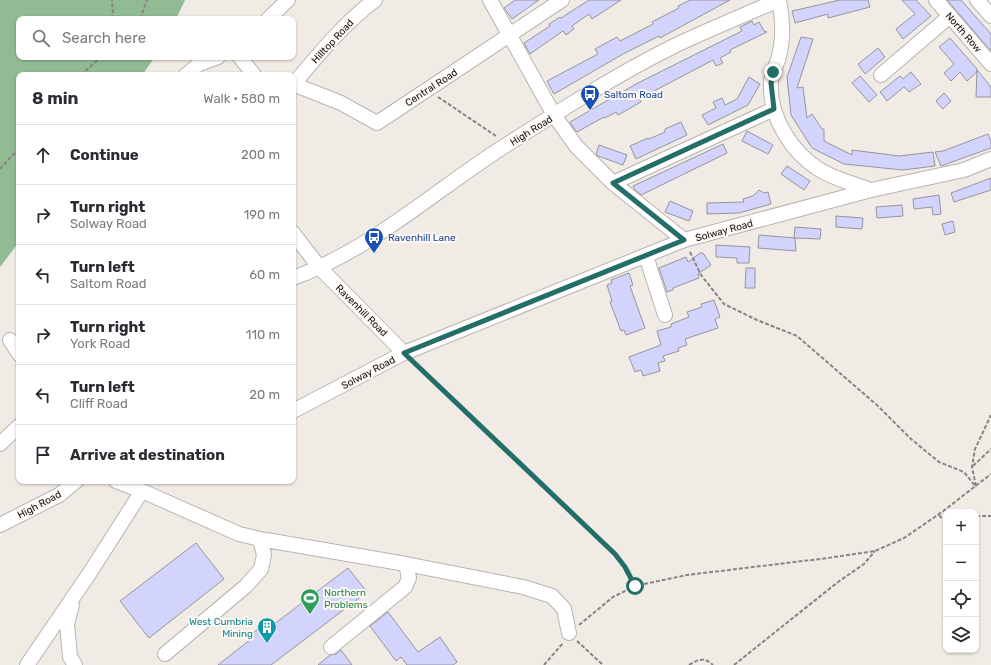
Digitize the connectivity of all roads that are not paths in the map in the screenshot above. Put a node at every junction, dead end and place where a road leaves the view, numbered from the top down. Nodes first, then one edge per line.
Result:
1 (288, 0) edge
2 (375, 0) edge
3 (490, 0) edge
4 (562, 0) edge
5 (779, 0) edge
6 (936, 0) edge
7 (977, 0) edge
8 (271, 16) edge
9 (950, 16) junction
10 (991, 16) edge
11 (509, 35) junction
12 (210, 60) edge
13 (242, 60) edge
14 (991, 64) edge
15 (190, 72) edge
16 (252, 72) edge
17 (881, 75) dead end
18 (296, 81) edge
19 (296, 86) edge
20 (774, 109) junction
21 (554, 115) junction
22 (991, 159) edge
23 (613, 183) junction
24 (871, 190) junction
25 (296, 237) edge
26 (684, 240) junction
27 (646, 256) junction
28 (320, 268) junction
29 (296, 277) edge
30 (665, 315) dead end
31 (10, 340) dead end
32 (16, 349) edge
33 (404, 353) junction
34 (296, 409) edge
35 (16, 429) edge
36 (0, 444) edge
37 (72, 484) edge
38 (124, 484) edge
39 (142, 491) junction
40 (0, 525) edge
41 (260, 539) junction
42 (406, 564) junction
43 (75, 595) junction
44 (569, 633) road end
45 (331, 647) dead end
46 (166, 654) dead end
47 (27, 665) edge
48 (75, 665) edge

1 - 8 street
2 - 18 street, Hilltop Road
3 - 11 street
4 - 11 street, Central Road
5 - 20 street
5 - 21 street, High Road
6 - 9 street, North Row
7 - 10 street
9 - 14 street, North Row
9 - 17 street
11 - 19 street, Central Road
11 - 21 street
12 - 15 street
13 - 16 street
20 - 23 street
20 - 24 street
21 - 23 street
21 - 28 street, High Road
22 - 24 street, Solway Road
23 - 26 street
24 - 26 street, Solway Road
25 - 28 street
26 - 27 street, Solway Road
27 - 30 street
27 - 33 street, Solway Road
28 - 29 street, High Road
28 - 33 street, Ravenhill Road
31 - 32 street
33 - 34 street, Solway Road
35 - 36 street
37 - 40 street, High Road
38 - 39 street
39 - 41 street
39 - 43 street
41 - 42 street
41 - 46 street
42 - 44 street
42 - 45 street
43 - 47 street
43 - 48 street

